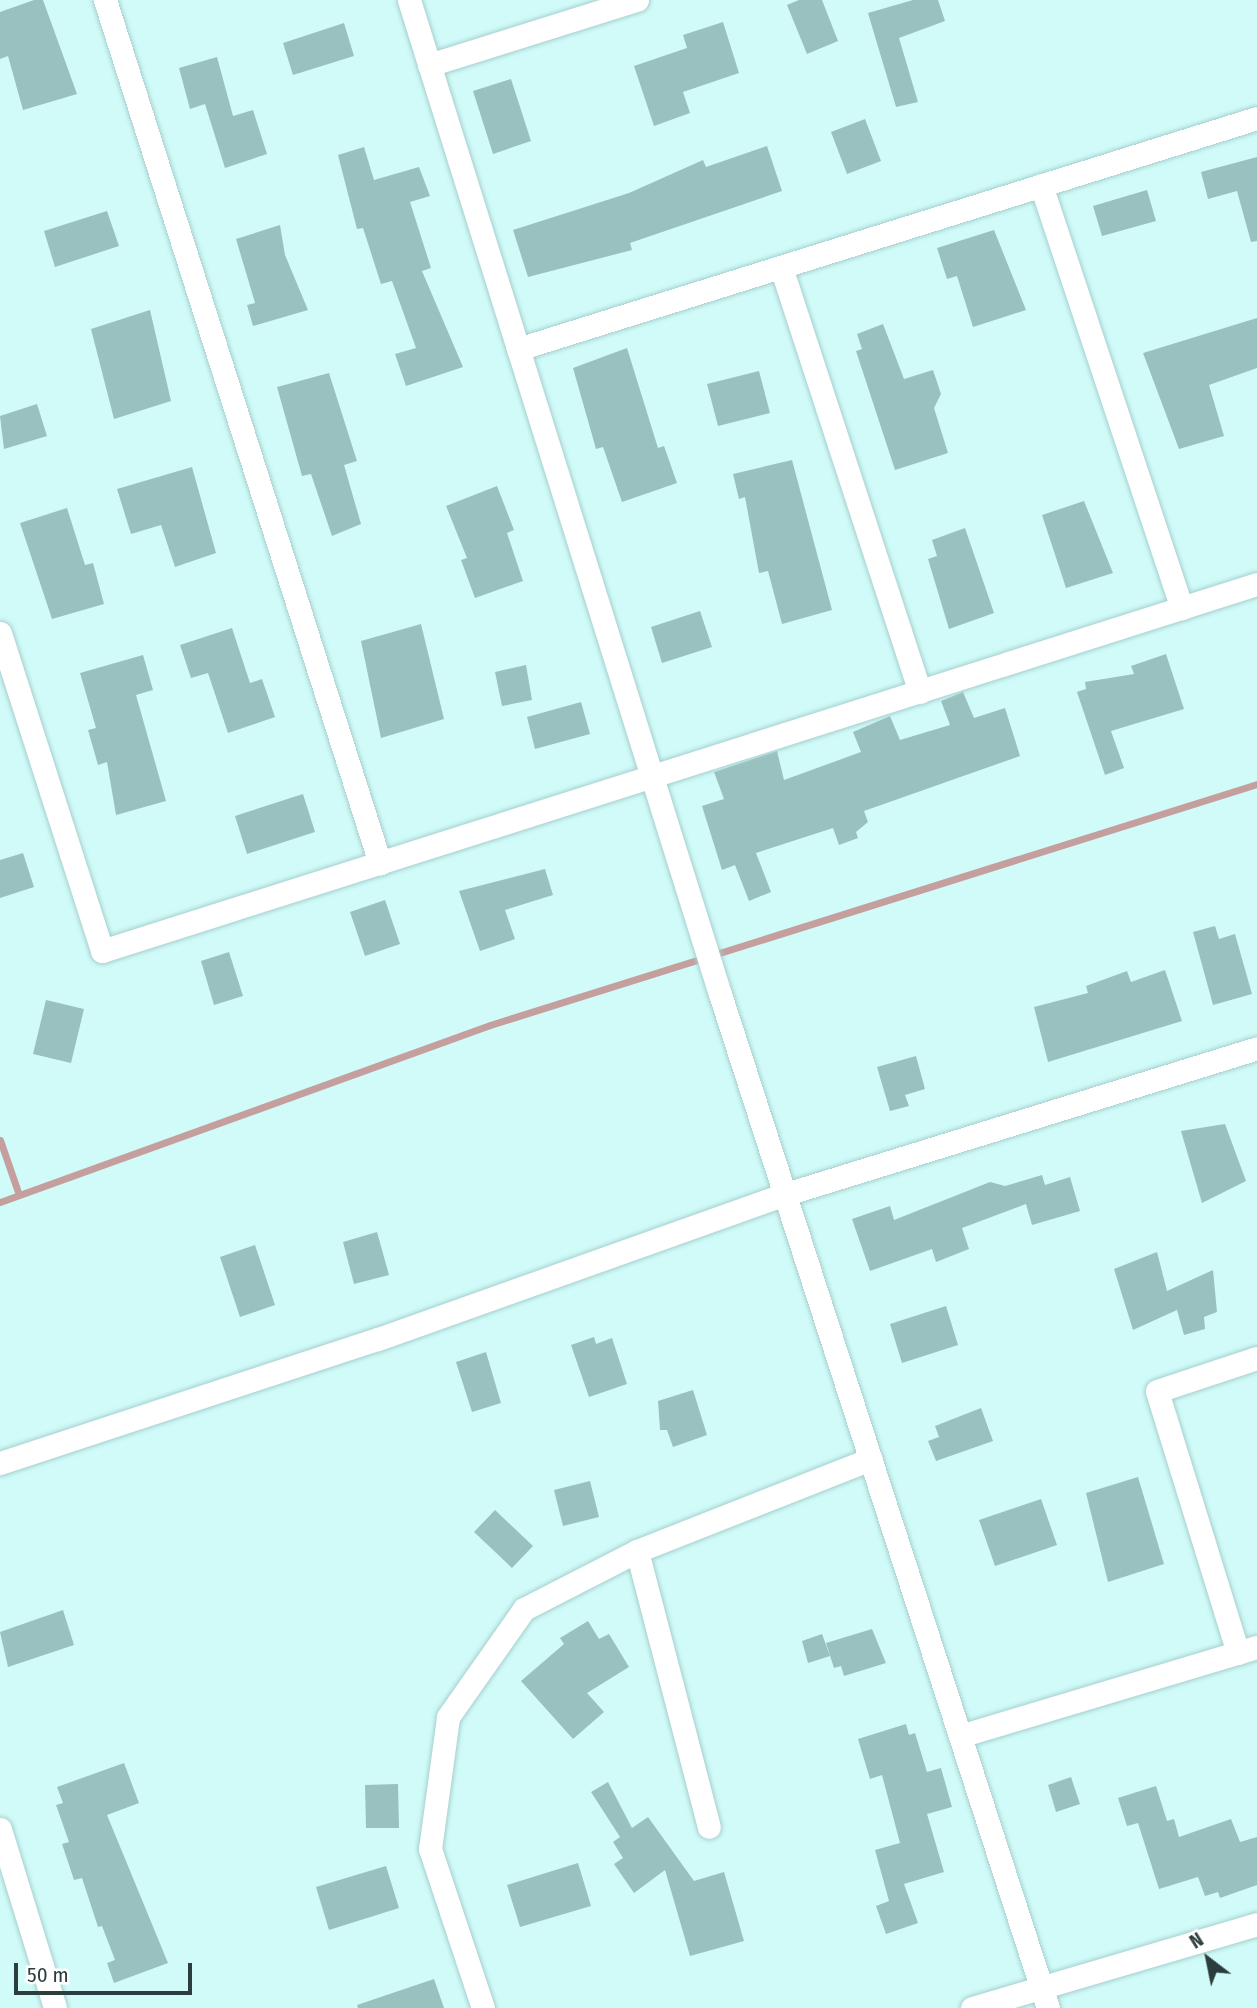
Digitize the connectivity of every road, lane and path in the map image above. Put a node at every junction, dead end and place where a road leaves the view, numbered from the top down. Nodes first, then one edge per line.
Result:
1 (105, 0) edge
2 (409, 0) edge
3 (637, 0) edge
4 (429, 65) junction
5 (1257, 118) edge
6 (1041, 185) junction
7 (781, 267) junction
8 (518, 349) junction
9 (1257, 584) edge
10 (1182, 608) junction
11 (0, 633) edge
12 (920, 692) junction
13 (652, 776) junction
14 (380, 863) junction
15 (1257, 1048) edge
16 (786, 1194) junction
17 (1257, 1358) edge
18 (871, 1459) junction
19 (0, 1463) edge
20 (637, 1551) junction
21 (1247, 1650) edge
22 (960, 1737) junction
23 (709, 1827) dead end
24 (0, 1829) edge
25 (1257, 1924) edge
26 (1044, 1998) edge
27 (55, 2008) edge
28 (483, 2008) edge
29 (972, 2008) edge

1 - 14 street
2 - 4 street
3 - 4 street
4 - 8 street
5 - 6 street
6 - 7 street
6 - 10 street
7 - 8 street
7 - 12 street
8 - 13 street
9 - 10 street
10 - 12 street
11 - 14 street
12 - 13 street
13 - 14 street
13 - 16 street
15 - 16 street
16 - 18 street
16 - 19 street
17 - 21 street
18 - 20 street
18 - 22 street
20 - 23 street
20 - 28 street
21 - 22 street
22 - 26 street
24 - 27 street
25 - 26 street
26 - 29 street

